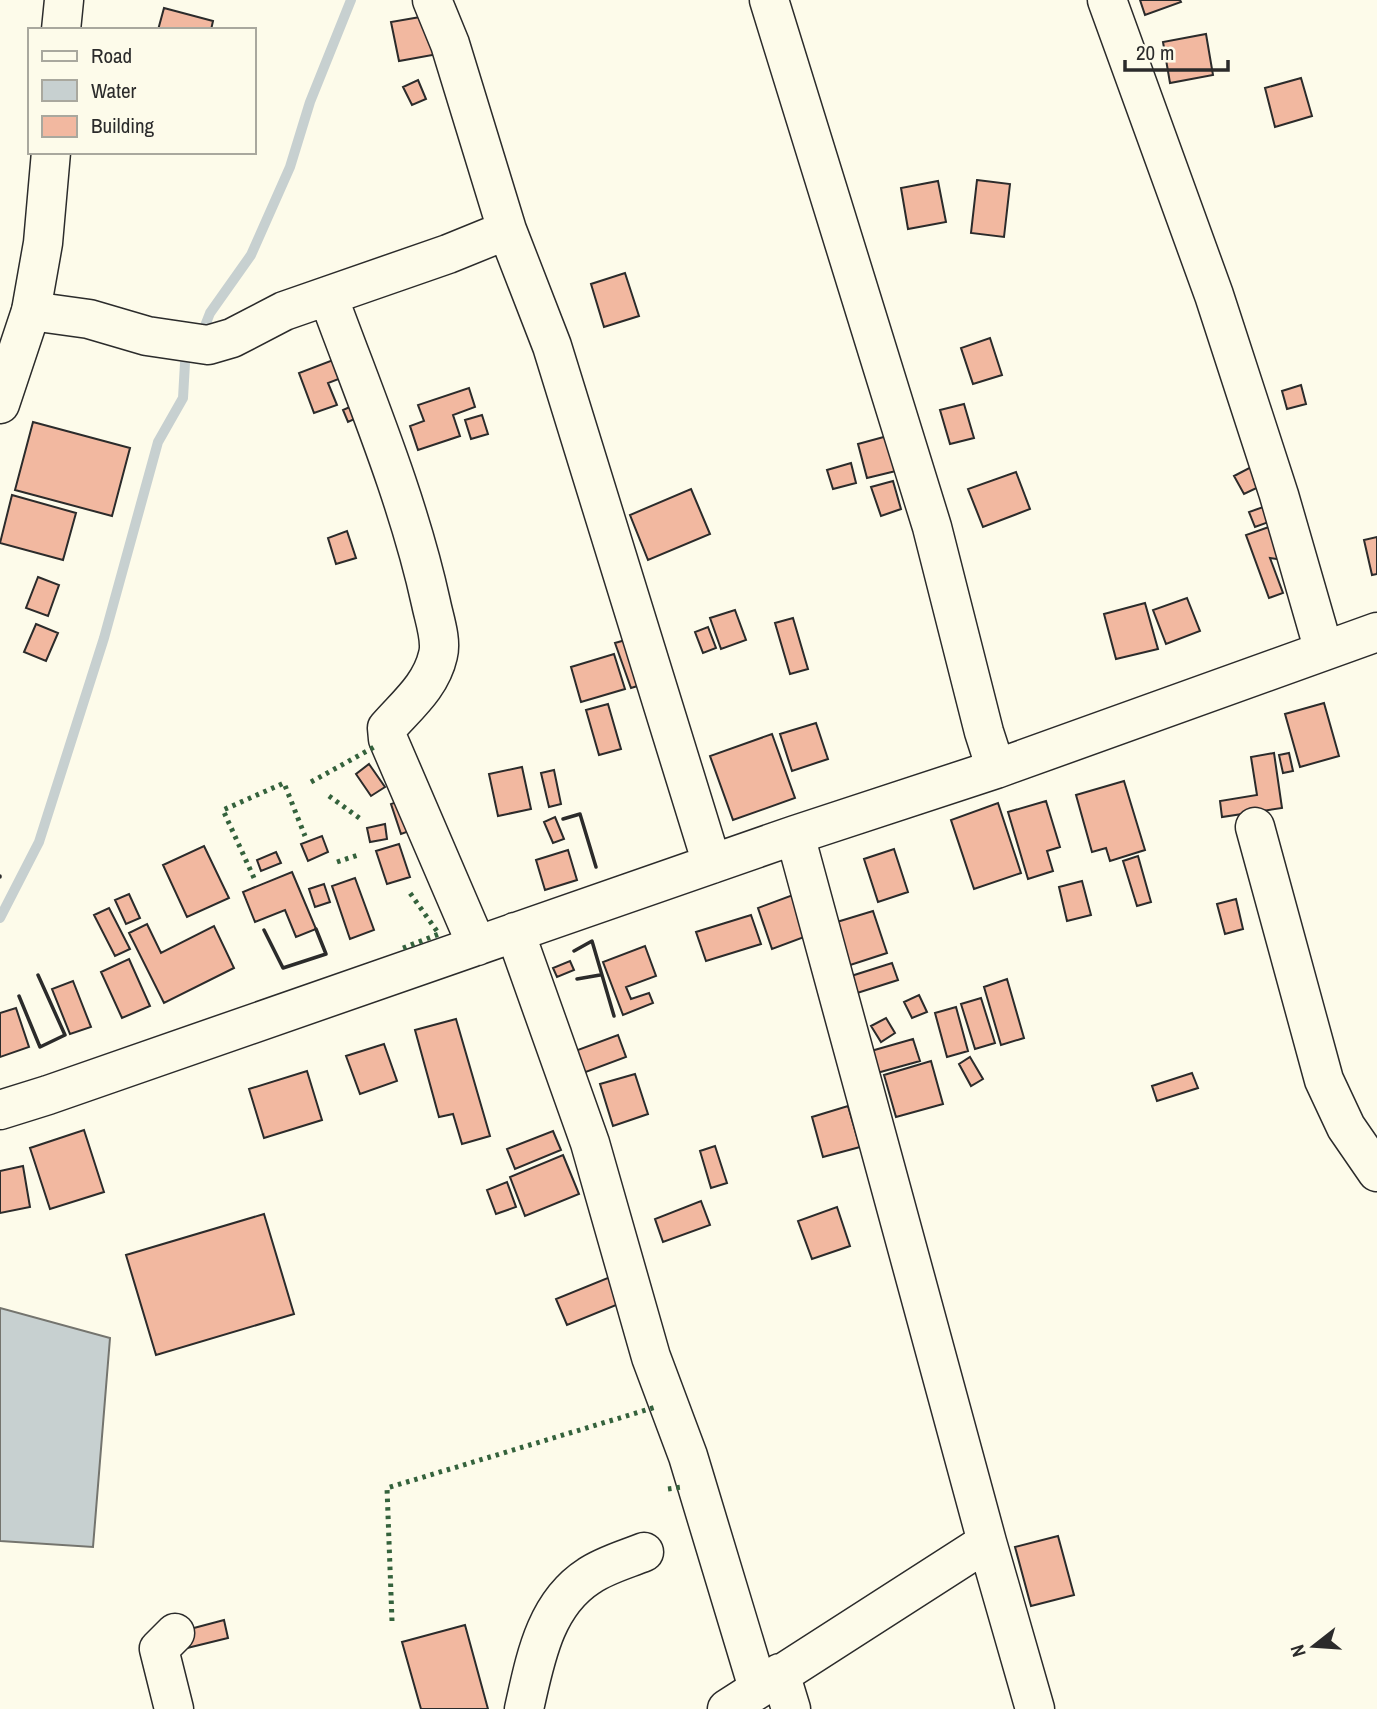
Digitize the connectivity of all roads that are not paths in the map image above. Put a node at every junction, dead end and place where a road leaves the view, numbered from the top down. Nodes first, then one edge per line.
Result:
1 (64, 0) edge
2 (432, 0) edge
3 (769, 0) edge
4 (1107, 0) edge
5 (61, 28) edge
6 (51, 154) edge
7 (507, 230) junction
8 (328, 296) junction
9 (31, 311) junction
10 (0, 404) edge
11 (1377, 632) edge
12 (1324, 651) junction
13 (996, 769) junction
14 (1255, 827) dead end
15 (795, 835) junction
16 (712, 864) junction
17 (515, 932) junction
18 (477, 946) junction
19 (0, 1110) edge
20 (1377, 1172) edge
21 (987, 1542) junction
22 (644, 1552) dead end
23 (174, 1633) dead end
24 (755, 1690) edge
25 (174, 1709) edge
26 (524, 1709) edge
27 (791, 1709) edge
28 (1035, 1709) edge

1 - 5 street
2 - 7 street
3 - 13 street
4 - 12 street
6 - 9 street
7 - 8 street
7 - 16 street
8 - 9 street
8 - 18 street
9 - 10 street
11 - 12 street
12 - 13 street
13 - 15 street
14 - 20 street
15 - 16 street
15 - 21 street
16 - 17 street
17 - 18 street
17 - 24 street
18 - 19 street
21 - 24 street
21 - 28 street
22 - 26 street
23 - 25 street
24 - 27 street

